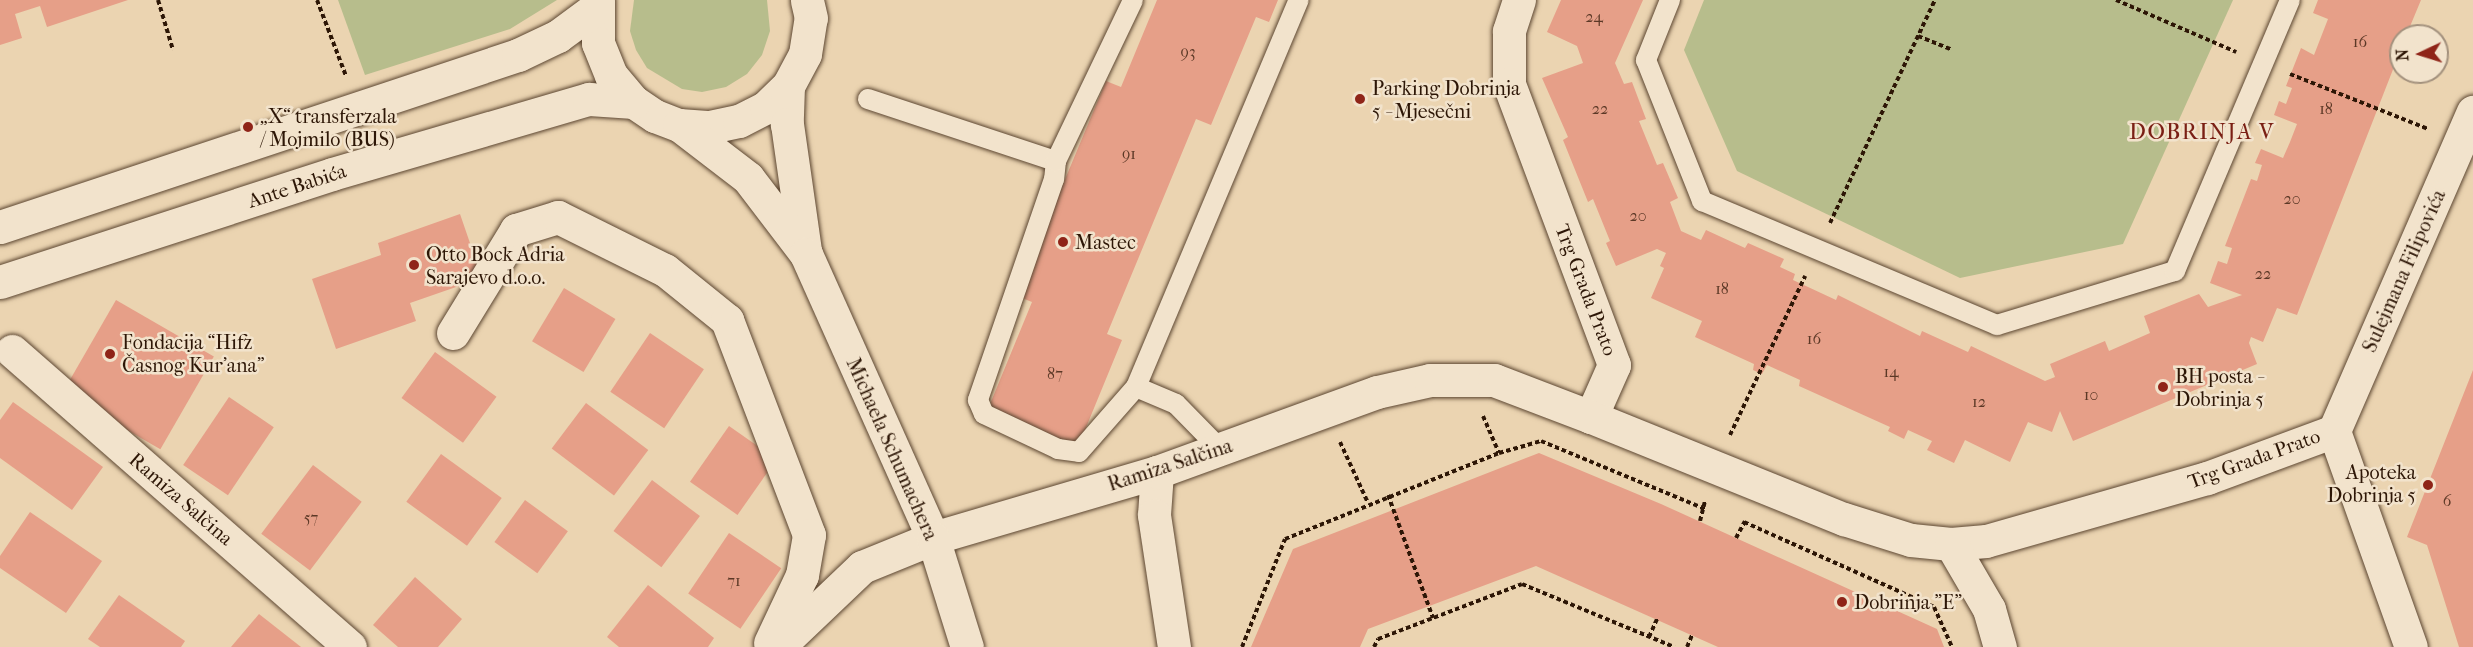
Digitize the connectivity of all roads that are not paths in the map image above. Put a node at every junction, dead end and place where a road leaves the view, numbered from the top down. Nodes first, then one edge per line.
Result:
1 (1133, 0) edge
2 (1299, 0) edge
3 (1519, 0) edge
4 (1670, 0) edge
5 (2290, 0) edge
6 (597, 4) edge
7 (816, 6) edge
8 (788, 86) junction
9 (868, 99) dead end
10 (634, 102) junction
11 (2473, 112) edge
12 (679, 125) junction
13 (1056, 161) junction
14 (0, 227) edge
15 (806, 254) junction
16 (0, 282) edge
17 (453, 333) dead end
18 (12, 351) dead end
19 (1136, 387) junction
20 (1591, 417) junction
21 (2334, 431) junction
22 (1221, 449) junction
23 (1157, 472) junction
24 (933, 538) junction
25 (1951, 544) junction
26 (350, 647) edge
27 (768, 647) edge
28 (778, 647) edge
29 (967, 647) edge
30 (1174, 647) edge
31 (2000, 647) edge
32 (2411, 647) edge

1 - 13 lane
2 - 19 lane
3 - 20 street, Trg Grada Prato
4 - 5 lane
6 - 10 street
6 - 14 street
7 - 8 street
8 - 12 street
8 - 15 street
9 - 13 lane
10 - 12 street
10 - 16 street, Ante Babića
11 - 21 street, Sulejmana Filipovića
12 - 15 street
13 - 19 lane
15 - 24 street, Michaela Schumachera
17 - 27 street
18 - 26 street, Ramiza Salčina
19 - 22 lane
20 - 22 street, Ramiza Salčina
20 - 25 street, Trg Grada Prato
21 - 25 street, Trg Grada Prato
21 - 32 street, Trg Grada Prato
22 - 23 street, Ramiza Salčina
23 - 24 street, Ramiza Salčina
23 - 30 street
24 - 28 street, Ramiza Salčina
24 - 29 street, Michaela Schumachera
25 - 31 street

